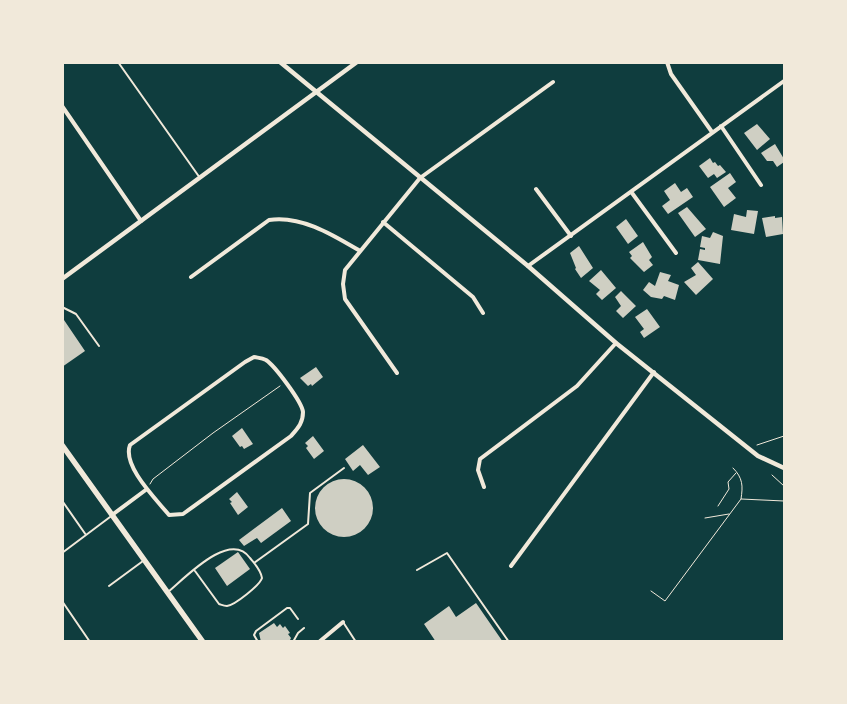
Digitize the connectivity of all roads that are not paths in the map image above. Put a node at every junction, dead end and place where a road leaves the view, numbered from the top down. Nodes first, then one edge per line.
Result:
1 (118, 62) edge
2 (280, 62) edge
3 (357, 62) edge
4 (667, 62) edge
5 (784, 81) edge
6 (553, 82) dead end
7 (316, 94) junction
8 (62, 106) edge
9 (722, 126) junction
10 (712, 132) junction
11 (200, 178) junction
12 (420, 178) junction
13 (761, 185) dead end
14 (536, 189) dead end
15 (632, 192) junction
16 (141, 221) junction
17 (383, 222) junction
18 (570, 236) junction
19 (360, 251) junction
20 (676, 253) dead end
21 (528, 266) junction
22 (64, 276) edge
23 (191, 277) dead end
24 (63, 309) edge
25 (483, 313) dead end
26 (616, 343) junction
27 (99, 346) dead end
28 (654, 372) junction
29 (397, 373) dead end
30 (63, 448) edge
31 (344, 468) dead end
32 (784, 468) edge
33 (484, 487) dead end
34 (147, 489) junction
35 (63, 502) edge
36 (112, 515) junction
37 (86, 535) junction
38 (62, 554) edge
39 (145, 559) junction
40 (254, 563) junction
41 (512, 566) dead end
42 (417, 570) dead end
43 (194, 571) junction
44 (109, 586) dead end
45 (168, 592) junction
46 (62, 601) edge
47 (298, 619) dead end
48 (343, 622) joint
49 (304, 628) dead end
50 (90, 642) edge
51 (203, 642) edge
52 (258, 642) edge
53 (293, 642) edge
54 (319, 642) edge
55 (356, 642) edge
56 (509, 642) edge

1 - 11 lane
2 - 7 street
3 - 7 street
4 - 10 street
5 - 9 street
6 - 12 street
7 - 11 street
7 - 12 street
8 - 16 street
9 - 10 street
9 - 13 street
10 - 15 street
11 - 16 street
12 - 17 street
12 - 21 street
14 - 18 street
15 - 18 street
15 - 20 street
16 - 22 street
17 - 19 street
17 - 25 street
18 - 21 street
19 - 23 street
19 - 29 street
21 - 26 street
24 - 27 lane
26 - 28 street
26 - 33 street
28 - 32 street
28 - 41 street
30 - 36 main road
31 - 40 lane
34 - 34 street
34 - 36 street
35 - 37 lane
36 - 37 lane
36 - 39 main road
37 - 38 lane
39 - 44 lane
39 - 45 main road
40 - 43 lane
40 - 43 lane
42 - 56 lane
43 - 45 lane
45 - 51 main road
46 - 50 lane
47 - 52 lane
48 - 54 street
48 - 55 lane
49 - 53 lane

